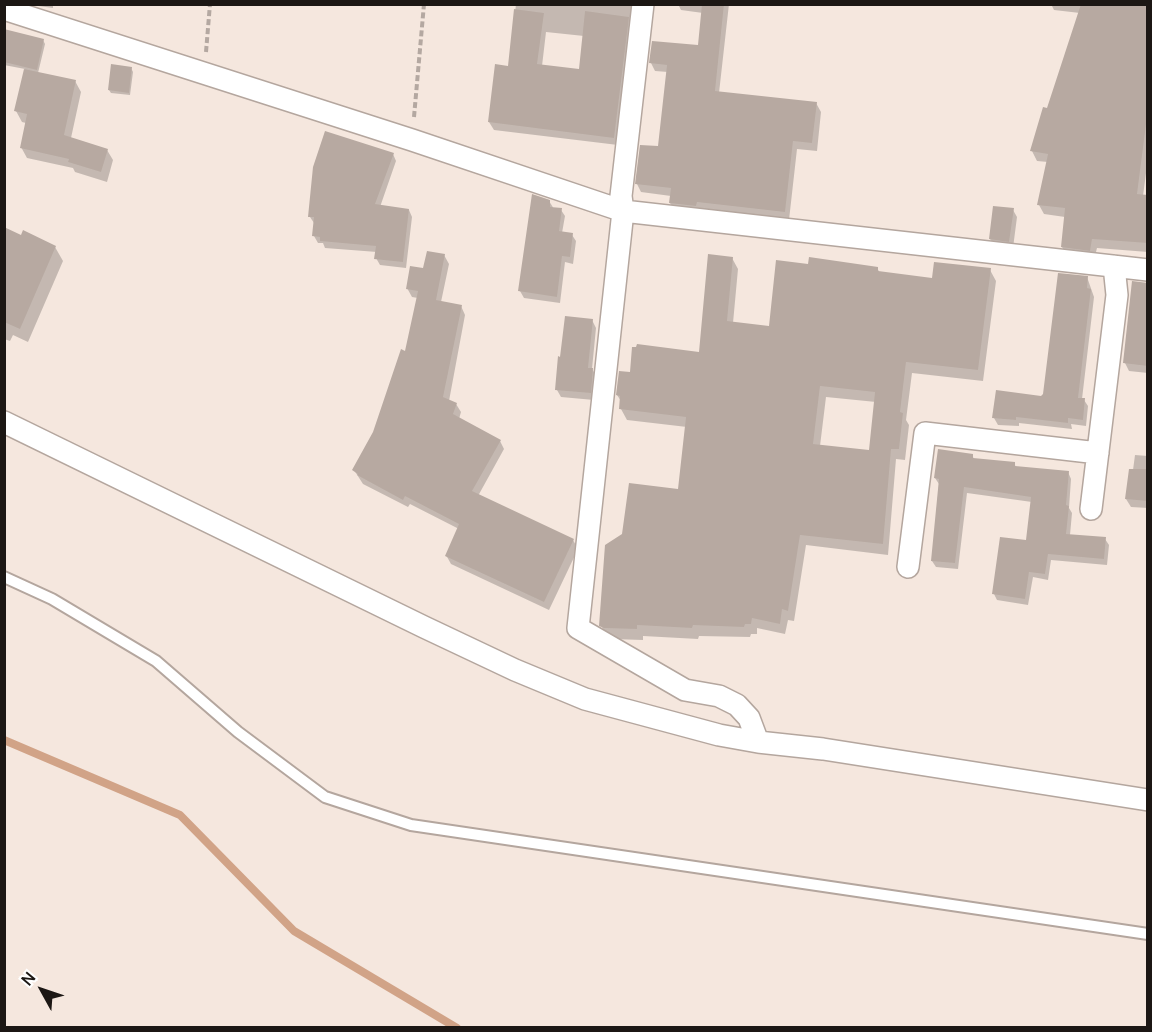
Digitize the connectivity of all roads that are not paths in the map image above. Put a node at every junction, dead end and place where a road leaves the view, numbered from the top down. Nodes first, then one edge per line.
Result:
1 (643, 4) edge
2 (4, 9) edge
3 (623, 211) junction
4 (1114, 266) junction
5 (1148, 270) edge
6 (8, 420) edge
7 (1098, 453) junction
8 (1091, 509) dead end
9 (908, 567) dead end
10 (4, 577) edge
11 (758, 742) junction
12 (1148, 800) edge
13 (1148, 934) edge

1 - 3 street
2 - 3 street
3 - 4 street
3 - 11 street
4 - 5 street
4 - 7 street
6 - 11 street
7 - 8 street
7 - 9 street
10 - 13 lane
11 - 12 street

